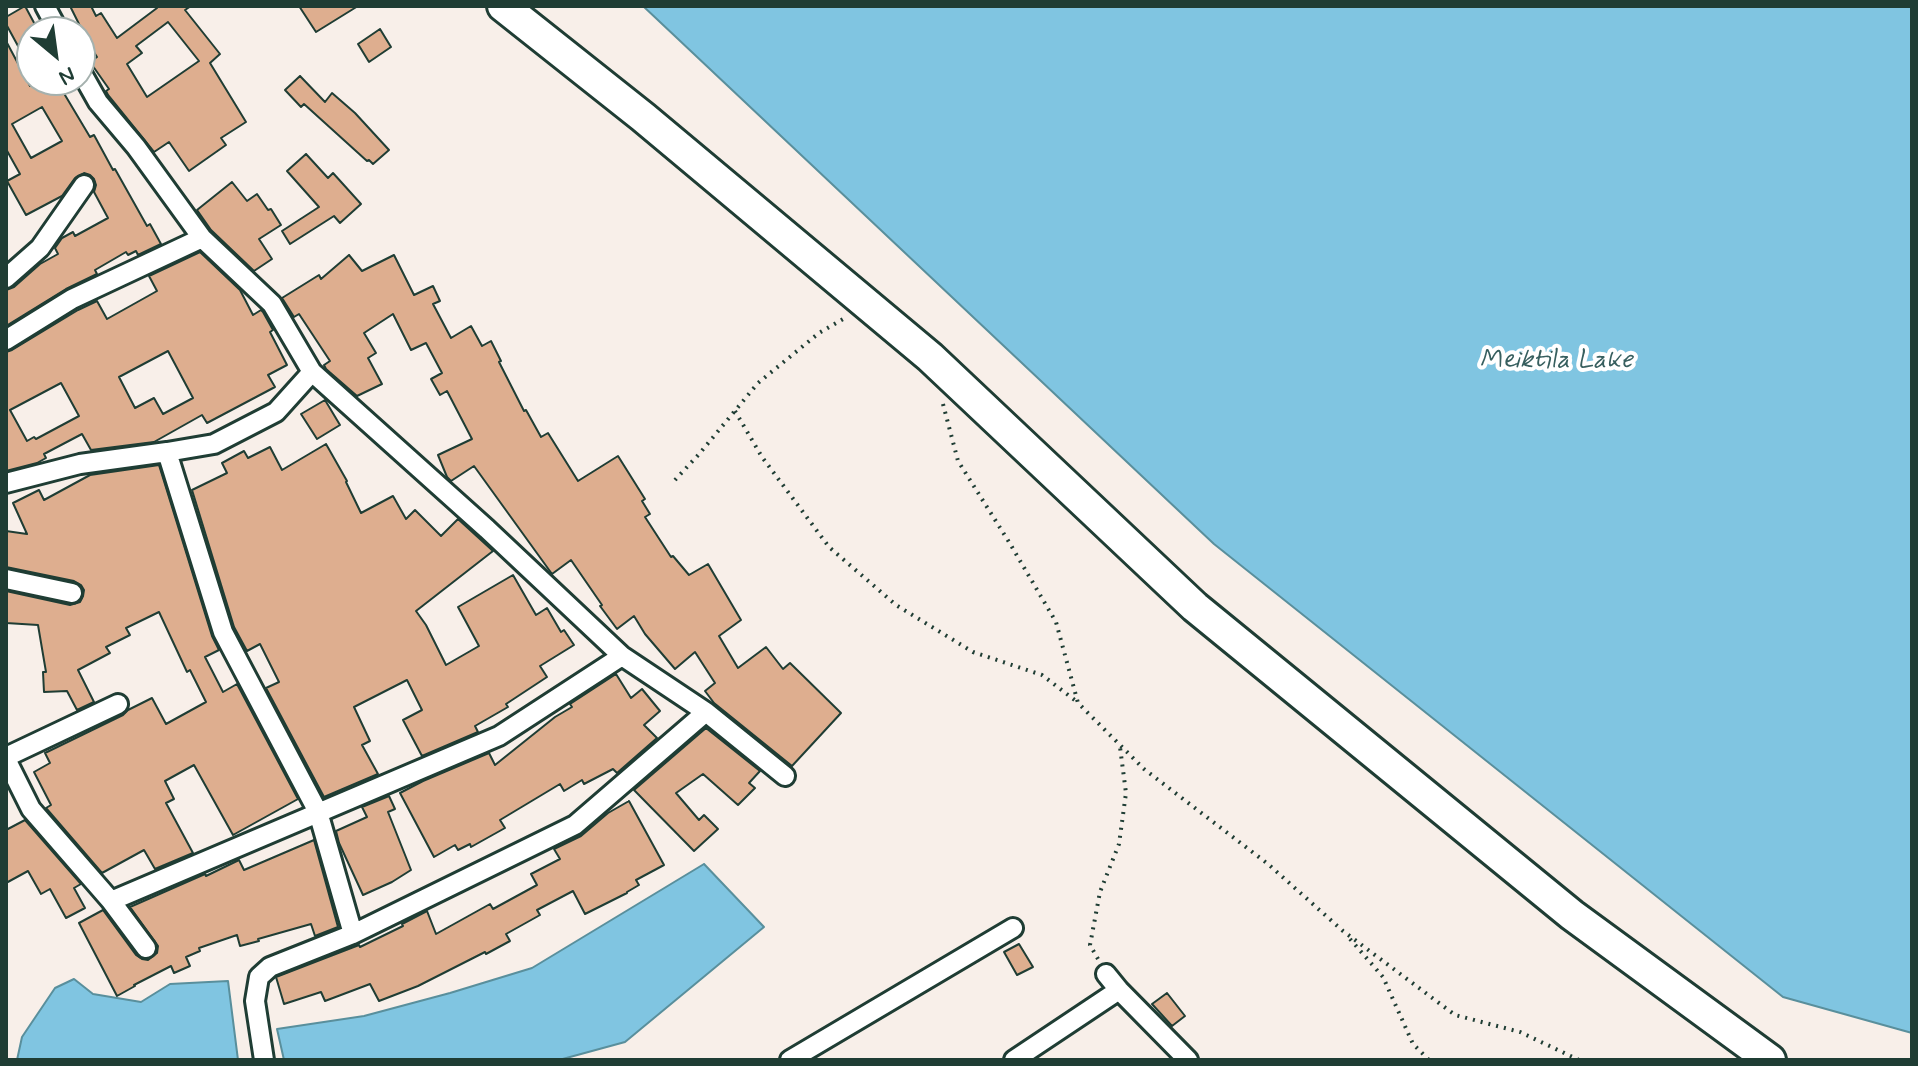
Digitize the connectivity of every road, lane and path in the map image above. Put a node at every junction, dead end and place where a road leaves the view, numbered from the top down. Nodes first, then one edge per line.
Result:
1 (503, 6) edge
2 (95, 96) edge
3 (84, 185) dead end
4 (202, 238) junction
5 (6, 278) edge
6 (868, 305) junction
7 (6, 340) edge
8 (312, 372) junction
9 (942, 402) dead end
10 (735, 411) junction
11 (167, 452) junction
12 (675, 480) dead end
13 (6, 483) edge
14 (6, 579) edge
15 (72, 593) dead end
16 (622, 656) junction
17 (1078, 703) junction
18 (118, 704) dead end
19 (706, 712) junction
20 (1119, 745) junction
21 (6, 758) edge
22 (785, 776) dead end
23 (318, 812) junction
24 (111, 901) junction
25 (1013, 928) dead end
26 (1343, 931) junction
27 (353, 934) junction
28 (146, 948) dead end
29 (1106, 974) joint
30 (1119, 990) junction
31 (264, 1060) edge
32 (790, 1060) edge
33 (1014, 1060) edge
34 (1188, 1060) edge
35 (1429, 1060) edge
36 (1579, 1060) edge
37 (1770, 1060) edge

1 - 6 main road
2 - 4 street
3 - 5 street
4 - 7 street
4 - 8 street
6 - 10 path
6 - 37 main road
8 - 11 street
8 - 16 street
9 - 17 path
10 - 12 path
10 - 17 path
11 - 13 street
11 - 23 street
14 - 15 street
16 - 19 street
16 - 23 street
17 - 20 path
18 - 21 street
19 - 22 street
19 - 27 street
20 - 26 path
20 - 29 path
21 - 24 street
23 - 24 street
23 - 27 street
24 - 28 street
25 - 32 street
26 - 35 path
26 - 36 path
27 - 31 street
29 - 30 street
30 - 33 street
30 - 34 street

